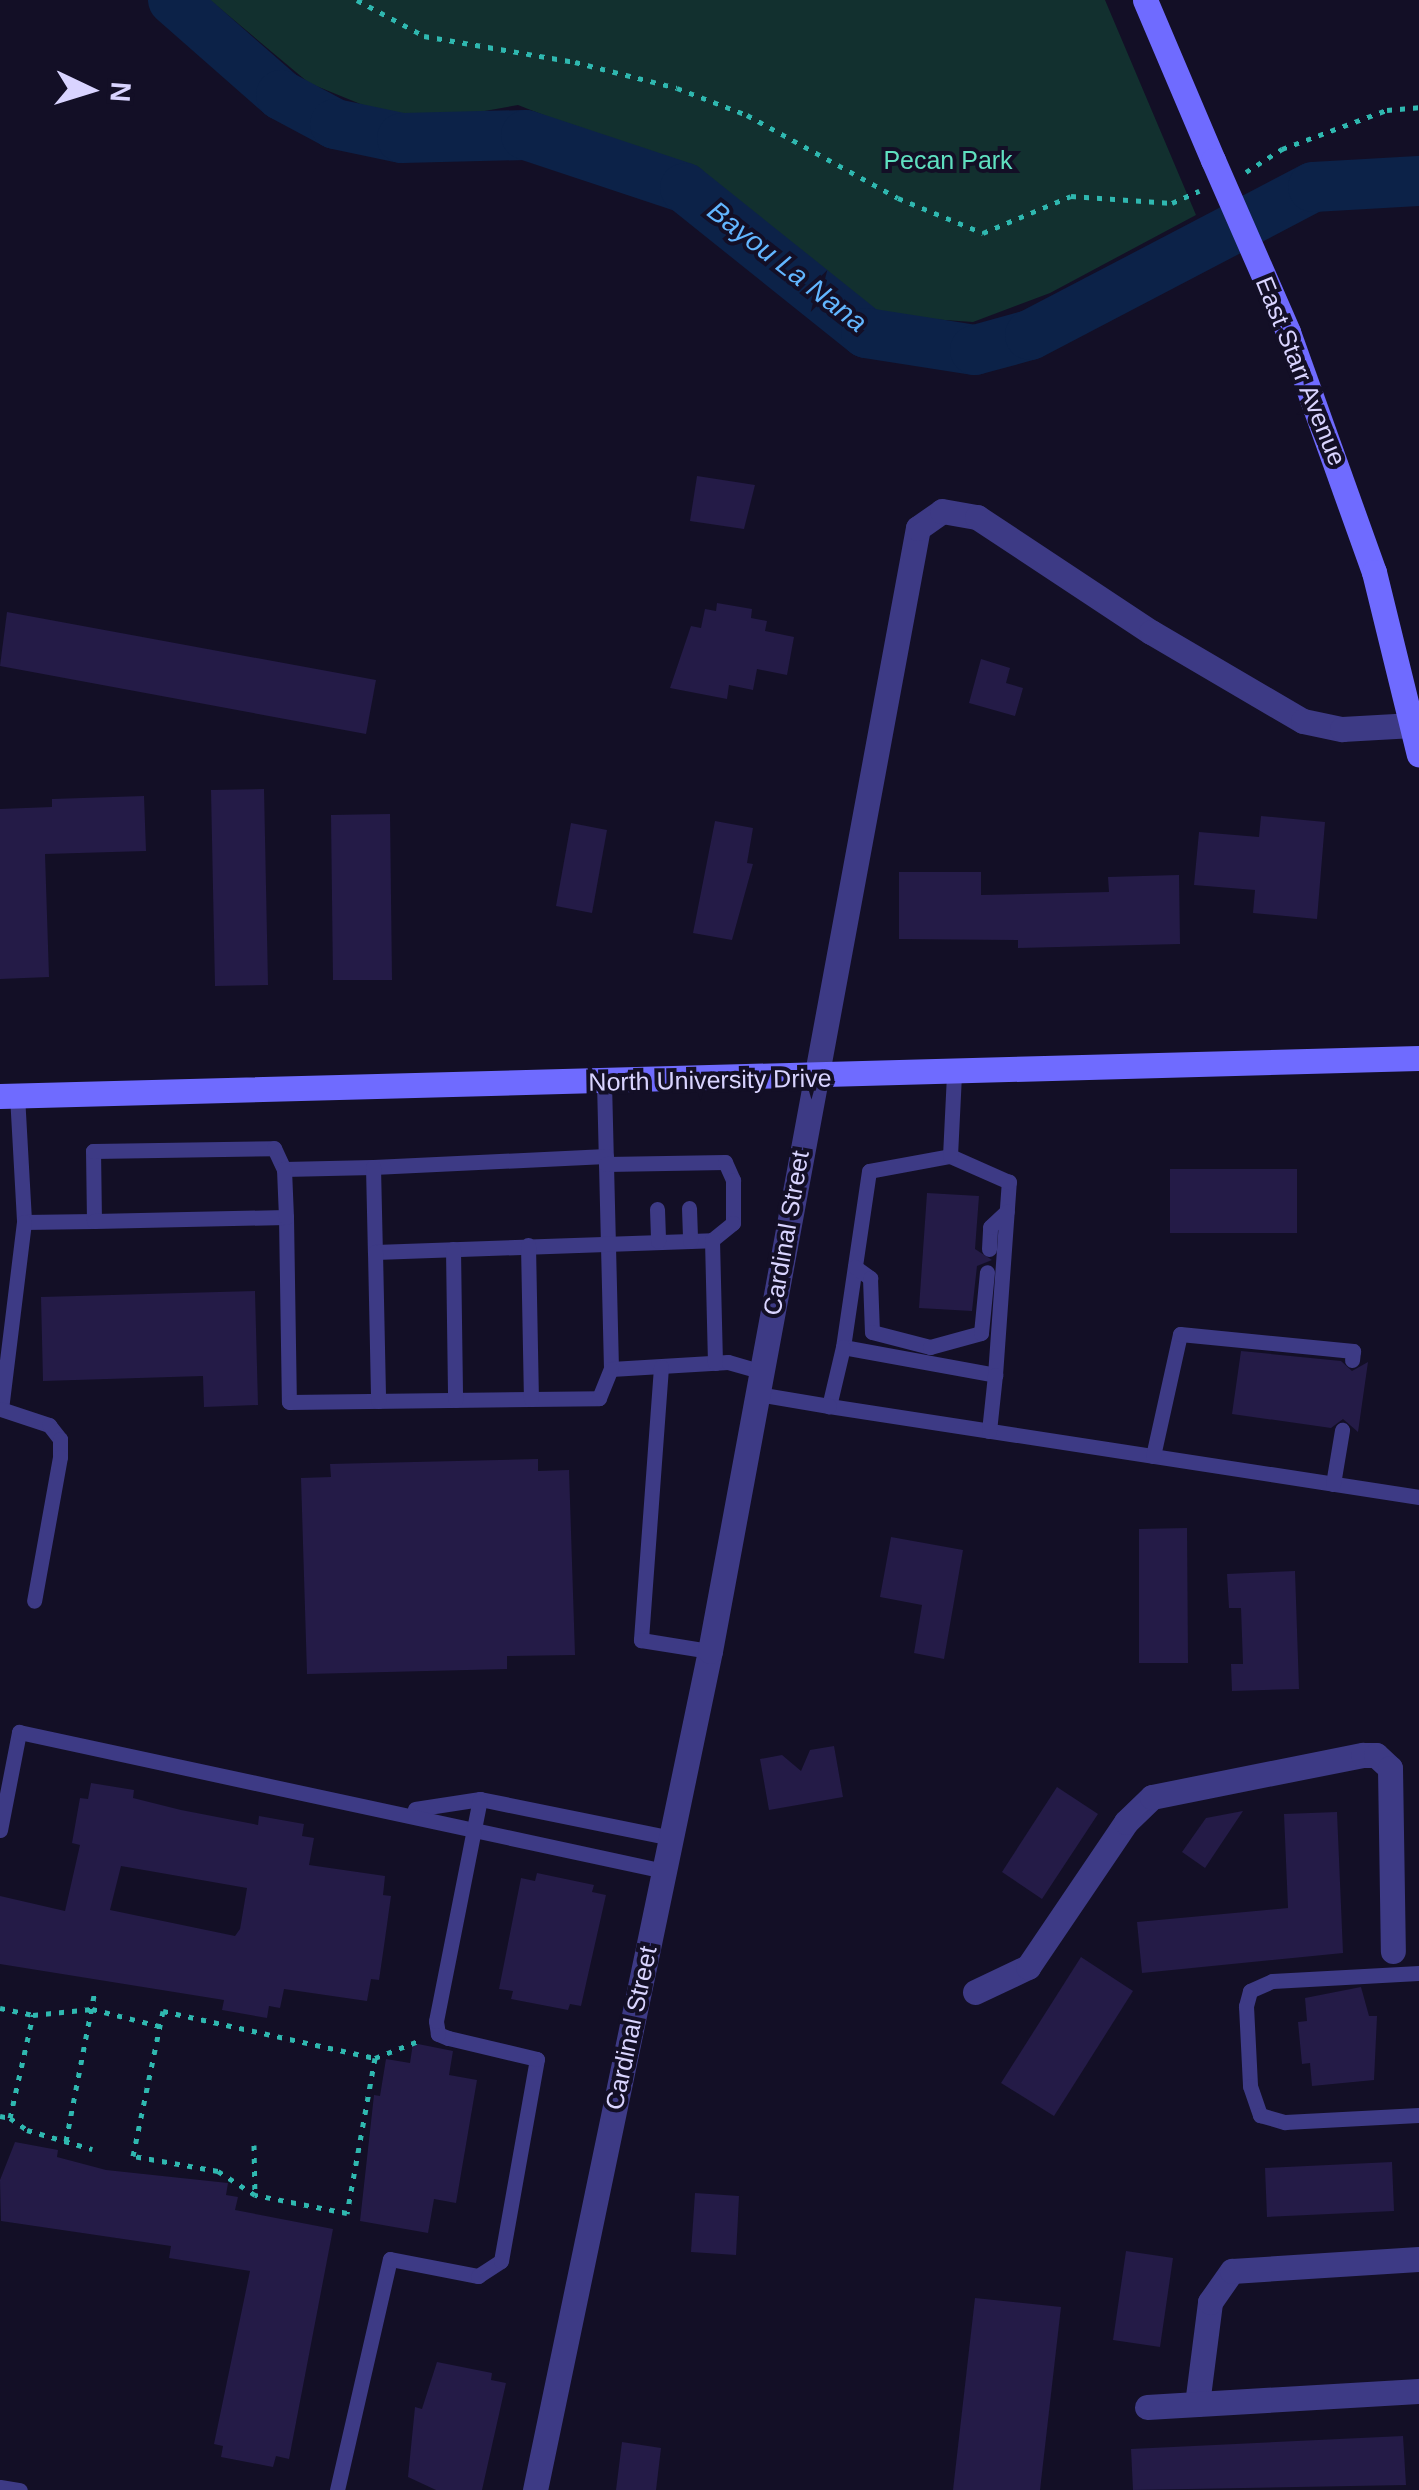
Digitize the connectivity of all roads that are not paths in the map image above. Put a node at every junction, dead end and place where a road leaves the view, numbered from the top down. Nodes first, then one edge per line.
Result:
1 (1145, 0) edge
2 (1413, 726) junction
3 (1419, 755) edge
4 (1419, 1058) edge
5 (954, 1073) junction
6 (814, 1078) junction
7 (604, 1082) junction
8 (8, 1096) edge
9 (950, 1156) junction
10 (606, 1160) junction
11 (373, 1167) junction
12 (284, 1169) junction
13 (689, 1208) dead end
14 (657, 1209) dead end
15 (1008, 1211) junction
16 (286, 1218) junction
17 (94, 1221) junction
18 (24, 1222) junction
19 (712, 1240) junction
20 (658, 1241) junction
21 (690, 1241) junction
22 (608, 1242) junction
23 (528, 1246) junction
24 (453, 1248) junction
25 (988, 1250) dead end
26 (374, 1252) junction
27 (855, 1268) junction
28 (987, 1272) dead end
29 (843, 1347) junction
30 (1352, 1360) dead end
31 (714, 1363) junction
32 (661, 1368) junction
33 (611, 1369) junction
34 (995, 1375) junction
35 (760, 1383) junction
36 (531, 1399) junction
37 (455, 1400) junction
38 (378, 1401) junction
39 (829, 1406) junction
40 (0, 1409) edge
41 (1342, 1430) dead end
42 (989, 1431) junction
43 (1153, 1456) junction
44 (1333, 1484) junction
45 (1419, 1497) edge
46 (34, 1601) dead end
47 (710, 1651) junction
48 (480, 1799) junction
49 (406, 1810) junction
50 (474, 1828) junction
51 (0, 1830) edge
52 (671, 1838) junction
53 (664, 1871) junction
54 (1406, 1894) edge
55 (1393, 1951) dead end
56 (1419, 1973) edge
57 (975, 1992) dead end
58 (1419, 2115) edge
59 (1419, 2259) edge
60 (1419, 2391) edge
61 (1197, 2404) junction
62 (1147, 2406) dead end
63 (0, 2487) edge
64 (20, 2490) edge
65 (337, 2490) edge
66 (535, 2490) edge

1 - 2 main road, East Starr Avenue, bridge
2 - 3 main road, East Starr Avenue
2 - 6 street, Cardinal Street
4 - 5 main road, North University Drive
5 - 6 main road, North University Drive
5 - 9 lane
6 - 7 main road, North University Drive
6 - 35 street, Cardinal Street
7 - 8 main road, North University Drive
7 - 10 lane
8 - 18 lane
9 - 15 lane
9 - 27 lane
10 - 11 lane
10 - 19 lane
10 - 22 lane
11 - 12 lane
11 - 26 lane
12 - 16 lane
12 - 17 lane
13 - 21 lane
14 - 20 lane
15 - 25 lane
15 - 34 lane
16 - 17 lane
16 - 38 lane
17 - 18 lane
18 - 40 lane
19 - 21 lane
19 - 31 lane
20 - 21 lane
20 - 22 lane
22 - 23 lane
22 - 33 lane
23 - 24 lane
23 - 36 lane
24 - 26 lane
24 - 37 lane
26 - 38 lane
27 - 28 lane
27 - 29 lane
29 - 34 lane
29 - 39 lane
30 - 43 lane
31 - 32 lane
31 - 35 lane
32 - 33 lane
32 - 47 lane
33 - 36 lane
34 - 42 lane
35 - 39 lane
35 - 47 street, Cardinal Street
36 - 37 lane
37 - 38 lane
39 - 42 lane
40 - 46 lane
41 - 44 lane
42 - 43 lane
43 - 44 lane
44 - 45 lane
47 - 52 street, Cardinal Street
48 - 49 lane
48 - 50 lane
48 - 52 lane
49 - 50 lane
49 - 51 lane
50 - 53 lane
50 - 65 lane
52 - 53 street, Cardinal Street
53 - 66 street, Cardinal Street
54 - 55 street
54 - 57 street
56 - 58 lane
59 - 61 street
60 - 61 street
61 - 62 street
63 - 64 lane

